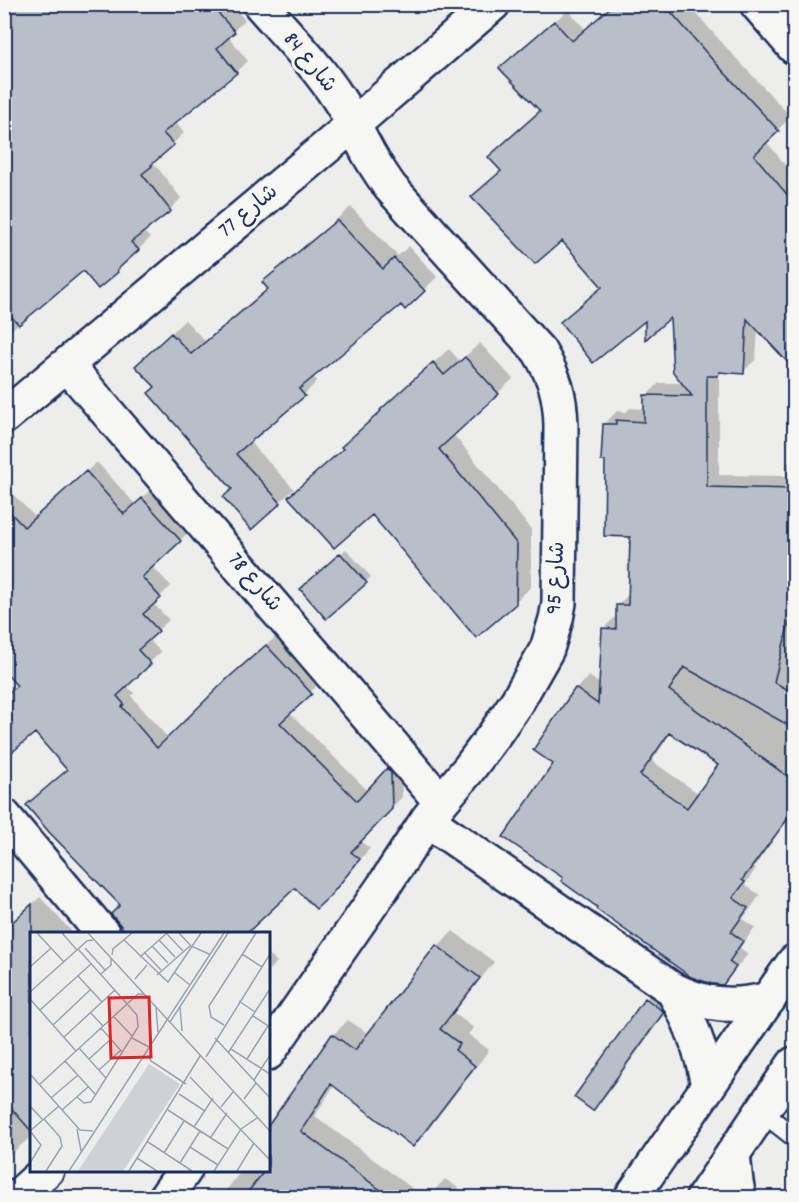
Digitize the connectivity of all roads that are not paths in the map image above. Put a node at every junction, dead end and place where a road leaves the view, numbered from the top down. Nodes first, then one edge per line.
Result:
1 (261, 4) edge
2 (493, 4) edge
3 (758, 4) edge
4 (795, 47) edge
5 (354, 124) junction
6 (67, 365) junction
7 (4, 417) edge
8 (434, 811) junction
9 (5, 817) edge
10 (102, 932) edge
11 (795, 963) edge
12 (672, 989) junction
13 (769, 999) junction
14 (270, 1050) edge
15 (795, 1064) edge
16 (708, 1086) junction
17 (762, 1112) junction
18 (795, 1137) edge
19 (733, 1154) junction
20 (45, 1172) edge
21 (184, 1172) edge
22 (16, 1197) edge
23 (165, 1197) edge
24 (631, 1197) edge
25 (703, 1197) edge
26 (740, 1197) edge

1 - 5 street, شارع 84
2 - 5 street, شارع 77
3 - 4 street
5 - 6 street, شارع 77
5 - 8 street, شارع 95
6 - 7 street, شارع 77
6 - 8 street, شارع 78
8 - 12 street, شارع 78
8 - 14 street, شارع 95
9 - 10 street
11 - 13 street
12 - 13 street
12 - 16 street
13 - 16 street
15 - 17 street
16 - 24 street
17 - 18 lane
17 - 19 street
19 - 25 street
19 - 26 street
20 - 22 street
21 - 23 street

